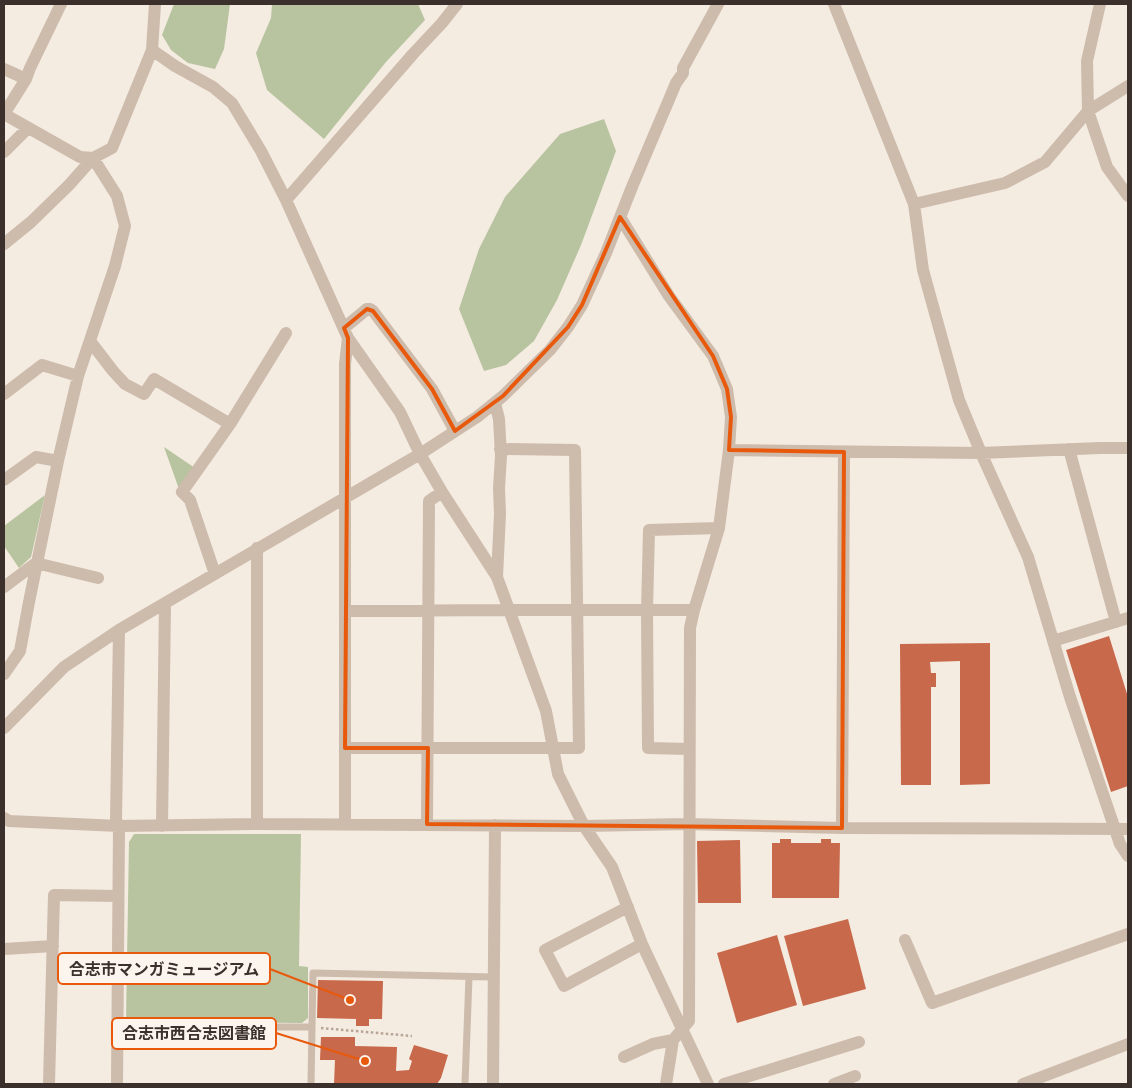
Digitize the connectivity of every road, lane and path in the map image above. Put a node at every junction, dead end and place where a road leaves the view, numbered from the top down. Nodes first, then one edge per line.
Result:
1 (61, 4) edge
2 (155, 4) edge
3 (457, 4) edge
4 (834, 4) edge
5 (1100, 4) edge
6 (713, 6) edge
7 (152, 50) junction
8 (4, 69) edge
9 (26, 79) junction
10 (1128, 86) edge
11 (1088, 111) junction
12 (4, 114) edge
13 (28, 128) junction
14 (4, 152) edge
15 (92, 158) junction
16 (1128, 196) edge
17 (286, 200) junction
18 (914, 204) junction
19 (620, 218) junction
20 (4, 244) edge
21 (286, 333) dead end
22 (346, 333) junction
23 (90, 341) junction
24 (78, 376) junction
25 (4, 394) edge
26 (495, 403) junction
27 (230, 424) junction
28 (455, 431) junction
29 (1128, 448) edge
30 (500, 449) junction
31 (1069, 449) junction
32 (728, 450) junction
33 (844, 452) junction
34 (981, 453) junction
35 (420, 454) junction
36 (58, 461) junction
37 (4, 480) edge
38 (442, 492) junction
39 (345, 497) junction
40 (719, 528) junction
41 (257, 548) junction
42 (36, 563) junction
43 (215, 574) junction
44 (98, 578) dead end
45 (497, 578) junction
46 (4, 587) edge
47 (165, 603) junction
48 (429, 610) junction
49 (509, 610) junction
50 (647, 610) junction
51 (694, 610) junction
52 (345, 611) junction
53 (578, 611) junction
54 (1122, 620) edge
55 (119, 630) junction
56 (1053, 641) junction
57 (4, 674) edge
58 (4, 726) edge
59 (346, 748) junction
60 (428, 748) junction
61 (553, 748) junction
62 (689, 749) junction
63 (4, 818) edge
64 (257, 824) junction
65 (428, 824) junction
66 (688, 824) junction
67 (346, 825) junction
68 (119, 826) junction
69 (162, 826) junction
70 (495, 826) junction
71 (584, 826) junction
72 (842, 828) junction
73 (1114, 829) junction
74 (1128, 829) edge
75 (1128, 856) edge
76 (118, 896) junction
77 (628, 907) junction
78 (1128, 934) edge
79 (905, 940) dead end
80 (642, 944) junction
81 (53, 946) junction
82 (4, 949) edge
83 (469, 977) junction
84 (493, 977) junction
85 (118, 1026) junction
86 (312, 1027) junction
87 (683, 1028) junction
88 (412, 1036) dead end
89 (673, 1040) junction
90 (859, 1042) dead end
91 (1128, 1044) edge
92 (624, 1057) dead end
93 (855, 1076) dead end
94 (49, 1084) edge
95 (117, 1084) edge
96 (312, 1084) edge
97 (464, 1084) edge
98 (493, 1084) edge
99 (666, 1084) edge
100 (708, 1084) edge
101 (724, 1084) edge
102 (834, 1084) edge
103 (1023, 1084) edge

1 - 9 street
2 - 7 street
3 - 17 street
4 - 18 street
5 - 11 street
6 - 19 street
7 - 15 street
7 - 17 street
8 - 9 street
9 - 12 street
10 - 11 street
11 - 16 street
11 - 18 street
12 - 13 street
13 - 14 street
13 - 15 street
15 - 20 street
15 - 23 street
17 - 22 street
18 - 34 street
19 - 26 street
19 - 32 street
21 - 27 street
22 - 28 street
22 - 35 street
22 - 39 street
23 - 24 street
23 - 27 street
24 - 25 street
24 - 36 street
26 - 28 street
26 - 30 street
27 - 43 street
28 - 35 street
29 - 31 street
30 - 45 street
30 - 53 street
31 - 34 street
31 - 54 street
32 - 33 street
32 - 40 street
33 - 34 street
33 - 72 street
34 - 56 street
35 - 38 street
35 - 39 street
36 - 37 street
36 - 42 street
38 - 45 street
38 - 48 street
39 - 41 street
39 - 52 street
40 - 50 street
40 - 51 street
41 - 43 street
41 - 64 street
42 - 44 street
42 - 46 street
42 - 57 street
43 - 47 street
45 - 49 street
47 - 55 street
47 - 69 street
48 - 49 street
48 - 52 street
48 - 60 street
49 - 53 street
49 - 61 street
50 - 51 street
50 - 53 street
50 - 62 street
51 - 62 street
52 - 59 street
53 - 61 street
54 - 56 street
55 - 58 street
55 - 68 street
56 - 73 street
59 - 60 street
59 - 67 street
60 - 61 street
60 - 65 street
61 - 71 street
62 - 66 street
63 - 68 street
64 - 67 street
64 - 69 street
65 - 67 street
65 - 70 street
66 - 71 street
66 - 72 street
66 - 87 street
68 - 69 street
68 - 76 street
70 - 71 street
70 - 84 street
71 - 77 street
72 - 73 street
73 - 74 street
73 - 75 street
76 - 81 street
76 - 85 street
77 - 80 street
77 - 80 street
78 - 79 street
80 - 87 street
81 - 82 street
81 - 94 street
83 - 84 lane
83 - 86 lane
83 - 97 lane
84 - 98 street
85 - 86 lane
85 - 95 street
86 - 88 path
86 - 96 lane
87 - 89 street
87 - 100 street
89 - 92 street
89 - 99 street
90 - 101 street
91 - 103 street
93 - 102 street

